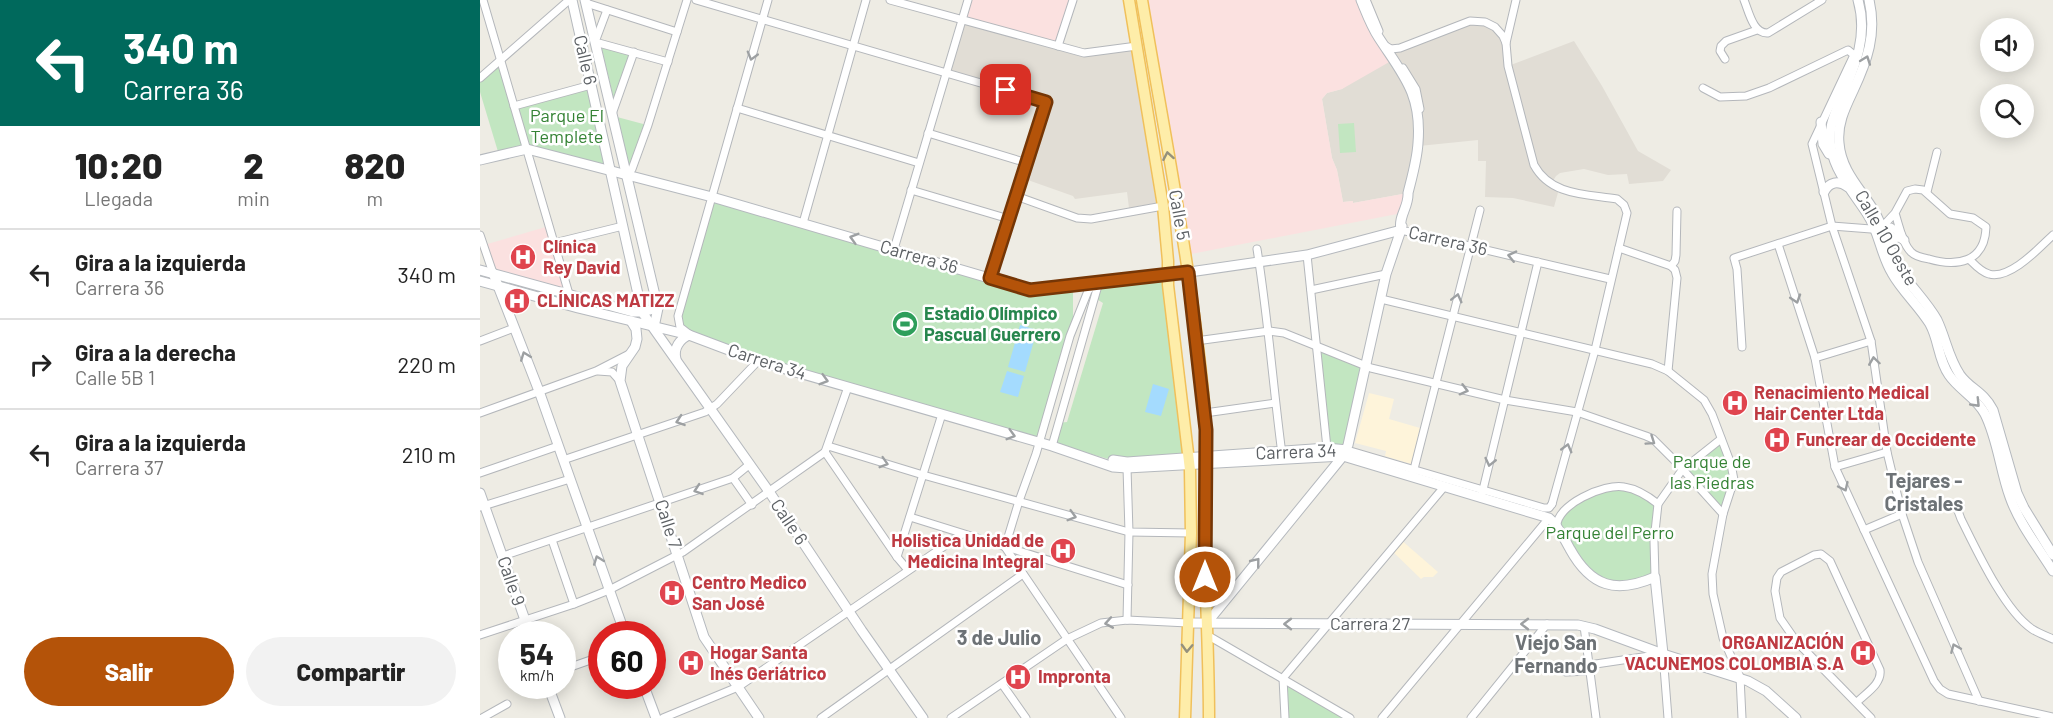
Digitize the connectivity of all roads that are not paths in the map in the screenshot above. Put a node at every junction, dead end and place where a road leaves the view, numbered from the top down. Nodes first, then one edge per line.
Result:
1 (483, 0) edge
2 (570, 0) edge
3 (687, 0) edge
4 (696, 0) edge
5 (768, 0) edge
6 (866, 0) edge
7 (890, 0) edge
8 (968, 0) edge
9 (1073, 0) edge
10 (1129, 0) edge
11 (1142, 0) edge
12 (1360, 0) edge
13 (1365, 0) edge
14 (1516, 0) edge
15 (1744, 0) edge
16 (1822, 0) edge
17 (1858, 0) edge
18 (1869, 0) edge
19 (586, 2) edge
20 (607, 10) junction
21 (763, 20) junction
22 (962, 21) junction
23 (677, 32) junction
24 (1759, 32) junction
25 (595, 42) junction
26 (1506, 43) junction
27 (851, 46) junction
28 (1058, 46) junction
29 (1137, 46) junction
30 (634, 52) junction
31 (1391, 54) junction
32 (1725, 59) dead end
33 (500, 60) junction
34 (668, 62) junction
35 (946, 73) junction
36 (480, 78) edge
37 (591, 85) junction
38 (1703, 88) dead end
39 (514, 106) junction
40 (737, 108) junction
41 (612, 114) junction
42 (1821, 122) junction
43 (928, 133) junction
44 (829, 135) junction
45 (527, 149) junction
46 (1937, 152) dead end
47 (480, 160) edge
48 (1834, 160) junction
49 (919, 163) junction
50 (1027, 163) junction
51 (611, 171) junction
52 (628, 175) junction
53 (1848, 187) junction
54 (911, 190) junction
55 (1824, 192) junction
56 (1927, 192) junction
57 (1016, 196) junction
58 (712, 197) junction
59 (1163, 206) junction
60 (1480, 210) dead end
61 (1677, 211) dead end
62 (1895, 213) junction
63 (1009, 219) junction
64 (803, 223) junction
65 (623, 226) junction
66 (1832, 226) junction
67 (1878, 228) junction
68 (1401, 230) junction
69 (480, 235) edge
70 (2053, 235) edge
71 (1904, 240) junction
72 (554, 243) junction
73 (1778, 244) junction
74 (1888, 245) junction
75 (1470, 246) junction
76 (1619, 248) junction
77 (894, 249) junction
78 (1257, 249) dead end
79 (1307, 255) junction
80 (1970, 260) junction
81 (1259, 262) junction
82 (1538, 262) junction
83 (1673, 268) junction
84 (480, 270) edge
85 (1188, 272) junction
86 (493, 273) junction
87 (1386, 274) junction
88 (1168, 275) junction
89 (990, 278) junction
90 (1610, 279) junction
91 (480, 281) edge
92 (1097, 283) junction
93 (498, 286) junction
94 (1311, 290) junction
95 (569, 294) junction
96 (1381, 299) junction
97 (578, 308) junction
98 (658, 308) junction
99 (642, 312) junction
100 (1453, 316) junction
101 (631, 321) junction
102 (654, 327) junction
103 (514, 328) junction
104 (1073, 328) junction
105 (1269, 331) junction
106 (1521, 333) junction
107 (689, 334) junction
108 (1084, 339) junction
109 (480, 341) edge
110 (1196, 341) junction
111 (1871, 342) junction
112 (1316, 347) junction
113 (1742, 347) dead end
114 (1595, 350) junction
115 (631, 352) junction
116 (1815, 358) junction
117 (676, 359) junction
118 (758, 361) junction
119 (1367, 367) junction
120 (596, 371) junction
121 (1668, 371) junction
122 (620, 381) junction
123 (1437, 382) junction
124 (848, 387) junction
125 (539, 392) junction
126 (1505, 400) junction
127 (1275, 403) junction
128 (711, 408) junction
129 (1577, 411) junction
130 (480, 412) edge
131 (1205, 413) junction
132 (942, 414) junction
133 (637, 435) junction
134 (1721, 440) junction
135 (1040, 443) junction
136 (558, 446) junction
137 (1053, 446) junction
138 (1328, 448) junction
139 (827, 449) junction
140 (1887, 452) junction
141 (1345, 453) junction
142 (1283, 456) junction
143 (1206, 459) junction
144 (563, 460) junction
145 (1189, 460) junction
146 (750, 464) junction
147 (1835, 467) junction
148 (1127, 468) junction
149 (1682, 470) junction
150 (480, 473) edge
151 (1413, 474) junction
152 (923, 475) junction
153 (570, 478) junction
154 (733, 478) junction
155 (1444, 487) junction
156 (480, 493) edge
157 (770, 493) junction
158 (2013, 494) junction
159 (1482, 495) junction
160 (1019, 501) junction
161 (660, 503) junction
162 (1552, 504) junction
163 (1658, 504) junction
164 (1960, 505) dead end
165 (482, 506) edge
166 (752, 506) junction
167 (1563, 510) junction
168 (1723, 514) junction
169 (1902, 514) junction
170 (910, 517) junction
171 (1550, 518) junction
172 (1557, 527) junction
173 (587, 528) junction
174 (1864, 530) junction
175 (1129, 532) junction
176 (1191, 533) junction
177 (962, 534) junction
178 (552, 540) junction
179 (1005, 547) junction
180 (678, 555) junction
181 (2053, 555) edge
182 (503, 556) junction
183 (897, 557) junction
184 (908, 570) junction
185 (2053, 571) edge
186 (1023, 574) junction
187 (1655, 577) junction
188 (1128, 585) junction
189 (609, 590) junction
190 (574, 604) junction
191 (849, 611) junction
192 (524, 620) junction
193 (1127, 620) junction
194 (620, 621) edge
195 (1188, 623) junction
196 (1329, 624) junction
197 (1460, 624) junction
198 (1547, 624) junction
199 (1584, 626) junction
200 (1207, 629) junction
201 (480, 635) edge
202 (1067, 639) junction
203 (2053, 639) edge
204 (1663, 654) junction
205 (1559, 668) dead end
206 (1589, 668) junction
207 (889, 670) junction
208 (1740, 677) junction
209 (1283, 678) junction
210 (1002, 684) junction
211 (738, 687) junction
212 (553, 699) edge
213 (649, 699) edge
214 (1979, 701) junction
215 (1857, 702) junction
216 (507, 704) dead end
217 (2053, 717) edge
218 (482, 718) edge
219 (560, 718) edge
220 (656, 718) edge
221 (663, 718) edge
222 (759, 718) edge
223 (820, 718) edge
224 (923, 718) edge
225 (951, 718) edge
226 (1026, 718) edge
227 (1120, 718) edge
228 (1185, 718) edge
229 (1209, 718) edge
230 (1285, 718) edge
231 (1350, 718) edge
232 (1382, 718) edge
233 (1471, 718) edge
234 (1596, 718) edge
235 (1668, 718) edge
236 (1742, 718) edge
237 (1796, 718) edge
238 (1871, 718) edge

1 - 33 street
2 - 33 street
2 - 37 street, Calle 6
3 - 23 street
4 - 21 street
5 - 21 street
6 - 27 street
7 - 22 street
8 - 22 street
9 - 28 street
10 - 29 main road, Calle 5
85 -> 11 main road, Calle 5
12 - 31 street
13 - 31 street
14 - 26 street
15 - 24 street
16 - 24 street
17 - 48 street, Calle 10 Oeste
67 -> 18 street, Calle 10 Oeste
19 - 20 street
19 - 25 street, Calle 6
20 - 23 street
20 - 25 street
21 - 27 street
21 -> 40 street
22 - 28 street
22 - 35 street
23 - 34 street
24 - 32 street
25 - 30 street
25 - 41 street, Calle 6
26 - 31 street
26 - 76 street
27 - 35 street
27 - 44 street
28 - 29 street
29 - 59 main road, Calle 5
30 - 34 street
30 - 41 street
31 - 68 street
33 - 36 street
33 - 39 street
34 - 52 street
35 - 43 street
35 - 50 street
37 - 39 street
37 - 51 street, Calle 6
38 - 42 street
39 - 45 street
40 - 44 street
40 - 58 street
41 - 52 street, Calle 6
42 - 48 street
42 - 55 street
43 - 49 street
43 - 50 street
44 - 49 street
44 - 64 street
45 - 47 street, Carrera 36
45 - 51 street, Carrera 36
45 - 72 street
46 - 56 street
48 - 53 street, Calle 10 Oeste
49 - 54 street
50 - 57 street
51 - 52 street, Carrera 36
51 - 65 street, Calle 6
52 - 58 street, Carrera 36
52 - 98 street, Calle 6
53 - 55 street
53 - 67 street, Calle 10 Oeste
54 - 63 street
54 - 77 street
55 - 66 street
56 - 62 street
56 - 80 street
57 - 59 street
57 - 63 street
58 - 64 street, Carrera 36
58 - 107 street
59 - 88 main road, Calle 5
60 - 75 street
61 - 83 street
62 - 67 street
62 - 71 street
63 - 89 street
77 -> 64 street, Carrera 36
65 - 72 street
65 - 99 street, Calle 6
66 - 67 street
66 - 73 street
66 - 111 street
67 - 71 street
67 - 74 street, Calle 10 Oeste
67 -> 158 street, Calle 10 Oeste
68 - 75 street, Carrera 36
68 - 79 street, Carrera 36
68 - 87 street
69 - 86 street
70 - 80 street
71 - 74 street
71 - 80 street
72 - 95 street
73 - 113 street
73 -> 116 street
74 - 158 street, Calle 10 Oeste
82 -> 75 street, Carrera 36
100 -> 75 street
76 - 83 street
76 - 90 street
77 - 89 street, Carrera 36
78 - 81 street
79 - 81 street, Carrera 36
79 - 94 street
81 - 85 street, Carrera 36
81 - 105 street
82 - 90 street, Carrera 36
82 - 106 street
83 - 121 street
84 - 86 street
85 - 88 street, Carrera 36
85 - 110 main road, Calle 5
86 - 93 street
86 - 95 street
87 - 94 street
87 - 96 street
88 - 92 street, Carrera 36
88 - 145 main road, Calle 5
89 - 92 street, Carrera 36
90 - 114 street
91 - 93 street, Carrera 34
92 - 104 street
92 - 108 street
93 - 97 street, Carrera 34
93 - 103 street
94 - 112 street
95 - 97 street
95 - 99 street
96 - 100 street
96 - 119 street
97 - 101 street, Carrera 34
98 - 99 street
98 - 102 street, Calle 6
99 - 102 street, Calle 6
100 - 106 street
100 - 123 street
101 - 102 street, Carrera 34
101 - 115 street
102 - 107 street, Carrera 34
102 - 117 street, Calle 6
103 - 109 street
125 -> 103 street
104 - 108 street
104 - 135 street
105 - 110 street
105 - 112 street
105 - 127 street
106 - 114 street
106 - 126 street
107 - 117 street
107 - 118 street, Carrera 34
108 - 137 street
110 - 131 main road, Calle 5
111 - 116 street
140 -> 111 street
112 - 119 street
112 - 138 street
114 - 121 street
114 - 129 street
115 - 120 street
115 - 122 street
116 - 147 street
117 - 128 street, Calle 6
118 -> 124 street, Carrera 34
118 - 128 street
119 - 123 street
119 - 141 street
120 - 122 street
120 - 125 street
121 - 134 street
122 - 133 street, Calle 7
123 -> 126 street
123 - 151 street
124 - 132 street, Carrera 34
124 - 139 street
125 - 130 street
125 - 136 street
126 - 129 street
126 -> 159 street
127 - 131 street
127 - 142 street
128 -> 133 street
128 - 146 street, Calle 6
129 -> 149 street
162 -> 129 street
131 - 143 main road, Calle 5
132 -> 135 street, Carrera 34
132 - 152 street
133 - 144 street
133 - 161 street, Calle 7
134 - 149 street
134 - 168 street
135 - 137 street, Carrera 34
135 - 160 street
136 - 144 street
136 - 150 street
137 - 145 street, Carrera 34
137 - 148 street, Carrera 34
138 - 141 street, Carrera 34
138 - 142 street, Carrera 34
139 -> 152 street
139 - 157 street
139 - 183 street
140 - 147 street
140 - 169 street
141 - 142 street, Carrera 34
141 - 151 street, Carrera 34
200 -> 141 street
142 - 143 street, Carrera 34
143 - 145 street, Carrera 34
143 - 200 main road, Calle 5
144 - 153 street
145 - 148 street, Carrera 34
145 - 176 main road, Calle 5
146 - 154 street
146 - 157 street, Calle 6
147 -> 174 street
148 - 175 street
149 - 163 street
149 - 168 street
151 - 155 street, Carrera 34
151 - 159 street, Carrera 34
152 - 160 street
152 - 170 street
153 - 165 street
153 - 173 street
154 -> 161 street
154 - 166 street
155 - 159 street, Carrera 34
155 - 196 street
156 - 165 street, Calle 9
157 - 166 street
157 - 191 street, Calle 6
158 - 181 street
158 - 185 street
159 - 162 street, Carrera 34
159 - 171 street, Carrera 34
160 -> 175 street
160 - 179 street
161 - 173 street
161 - 180 street, Calle 7
162 - 167 street, Carrera 34
163 - 167 street
163 - 187 street
164 - 203 street
165 - 182 street, Calle 9
166 - 180 street
167 - 172 street
168 - 208 street
169 - 174 street
214 -> 169 street
170 - 177 street
170 - 183 street
171 - 172 street
171 - 197 street
172 - 187 street
173 - 178 street
189 -> 173 street
174 - 214 street
175 - 176 street
175 - 188 street
176 - 195 main road, Calle 5
177 - 179 street
177 - 184 street
178 - 182 street
178 - 190 street
179 - 186 street
179 - 188 street
180 - 189 street
180 - 211 street, Calle 7
182 - 192 street, Calle 9
183 - 184 street
184 - 191 street
186 - 202 street
186 - 207 street
187 - 204 street
188 - 193 street
189 - 190 street
189 - 194 street
190 - 192 street
191 - 207 street, Calle 6
191 - 211 street
192 - 201 street
193 - 195 street, Carrera 27
193 -> 202 street, Carrera 27
195 - 200 street, Carrera 27
195 -> 228 main road, Calle 5
196 - 197 street, Carrera 27
196 -> 200 street, Carrera 27
196 - 209 street
198 -> 197 street, Carrera 27
197 - 232 street
198 - 199 street, Carrera 27
198 - 233 street
199 - 204 street, Carrera 27
199 - 206 street
200 - 209 street
200 - 229 main road, Calle 5
202 - 210 street, Carrera 27
202 - 227 street
204 - 206 street
204 - 208 street, Carrera 27
204 - 235 street
205 - 206 street
206 - 234 street
207 - 223 street
207 - 224 street, Calle 6
208 - 236 street
208 - 237 street, Carrera 27
209 - 230 street
209 - 231 street
210 - 225 street, Carrera 27
210 - 226 street
211 - 221 street
211 - 222 street, Calle 7
212 - 219 street
213 - 220 street
214 - 217 street
215 - 215 street
215 - 238 street
216 - 218 street

